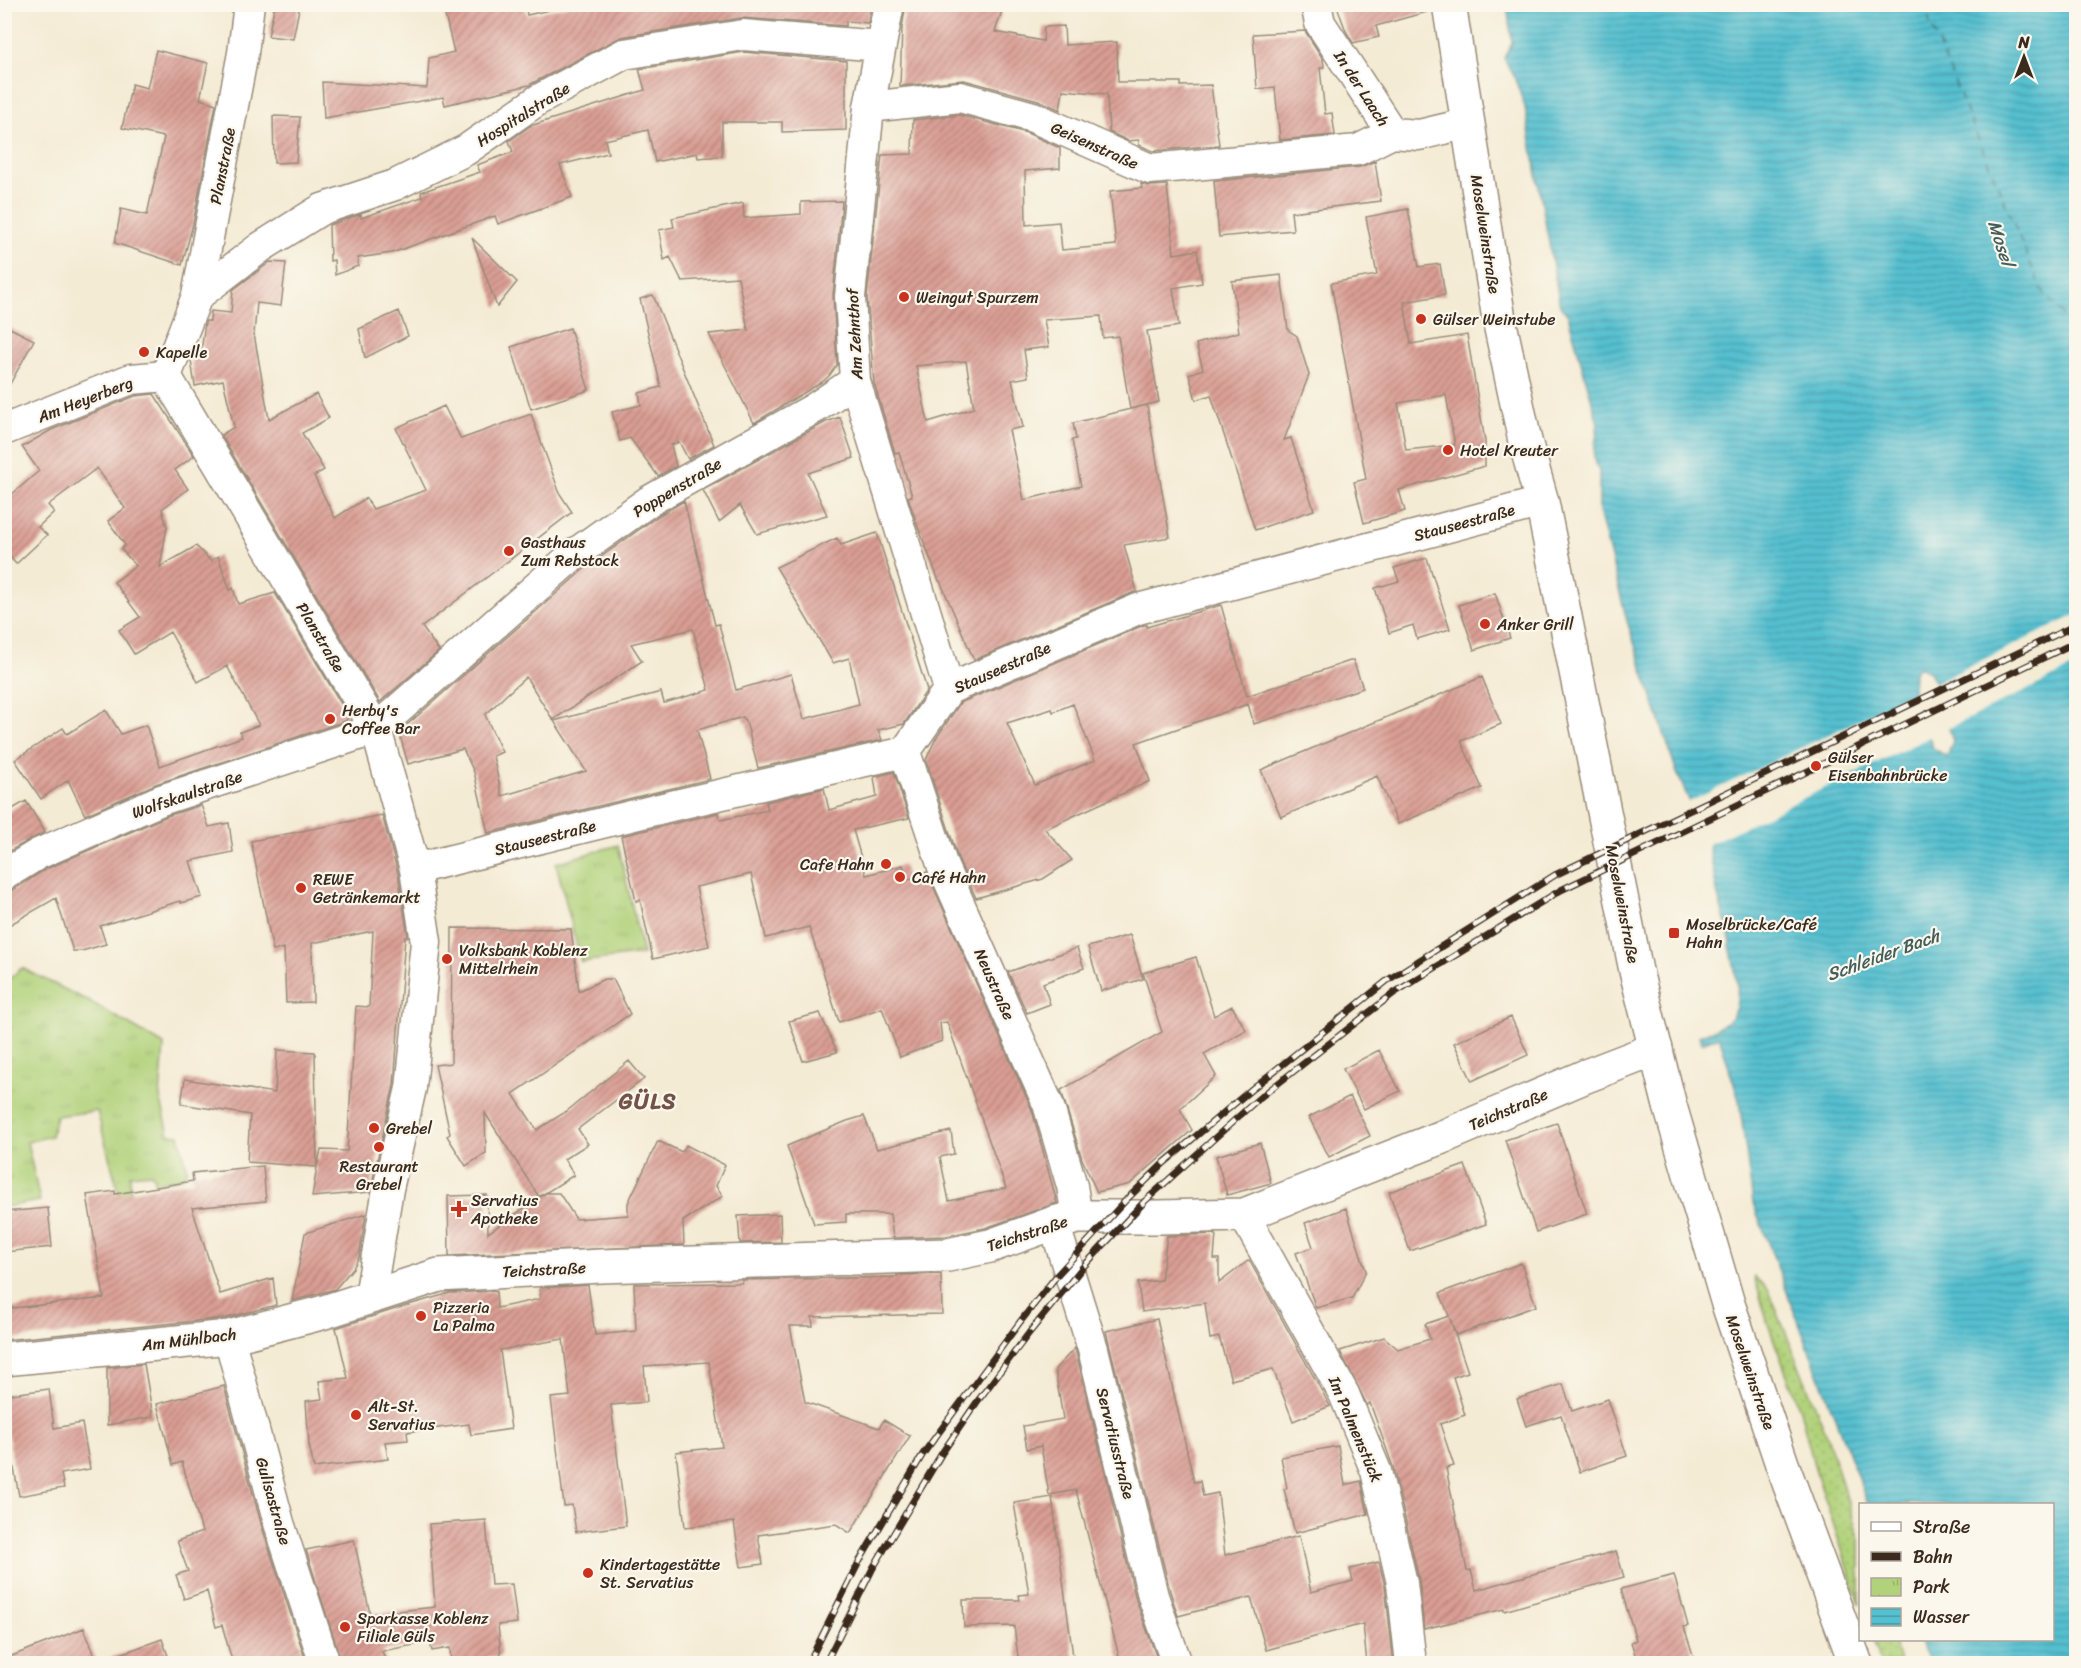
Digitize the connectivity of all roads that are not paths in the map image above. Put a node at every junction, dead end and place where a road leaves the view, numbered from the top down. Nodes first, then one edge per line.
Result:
1 (249, 4) edge
2 (889, 4) edge
3 (1316, 4) edge
4 (1449, 4) edge
5 (881, 46) junction
6 (869, 107) junction
7 (1469, 123) junction
8 (1392, 133) junction
9 (197, 296) junction
10 (166, 376) junction
11 (855, 381) junction
12 (4, 430) edge
13 (1542, 502) junction
14 (949, 689) junction
15 (376, 729) junction
16 (905, 752) junction
17 (415, 869) junction
18 (4, 875) edge
19 (1656, 1049) junction
20 (1244, 1215) junction
21 (1066, 1220) junction
22 (370, 1297) junction
23 (229, 1337) junction
24 (4, 1359) edge
25 (325, 1664) edge
26 (1177, 1664) edge
27 (1412, 1664) edge
28 (1856, 1664) edge

1 - 9 street, Planstraße
2 - 5 street, Am Zehnthof
3 - 8 street, In der Laach
4 - 7 main road, Moselweinstraße
5 - 6 street, Am Zehnthof
5 - 9 street, Hospitalstraße
6 - 8 street, Geisenstraße
6 - 11 street, Am Zehnthof
7 - 8 street, In der Laach
7 - 13 main road, Moselweinstraße
9 - 10 street, Planstraße
10 - 12 street, Am Heyerberg
10 - 15 street, Planstraße
11 - 14 street, Am Zehnthof
11 - 15 street, Poppenstraße
13 - 14 street, Stauseestraße
13 - 19 main road, Moselweinstraße
14 - 16 street, Stauseestraße
15 - 17 street, Planstraße
15 - 18 street, Wolfskaulstraße
16 - 17 street, Stauseestraße
16 - 21 street, Neustraße
17 - 22 street, Planstraße
19 - 20 main road, Teichstraße
19 - 28 main road, Moselweinstraße
20 - 21 main road, Teichstraße
20 - 27 street, Im Palmenstück
21 - 22 main road, Teichstraße
21 - 26 street, Servatiusstraße
22 - 23 main road, Am Mühlbach
23 - 24 main road, Am Mühlbach
23 - 25 street, Gulisastraße

